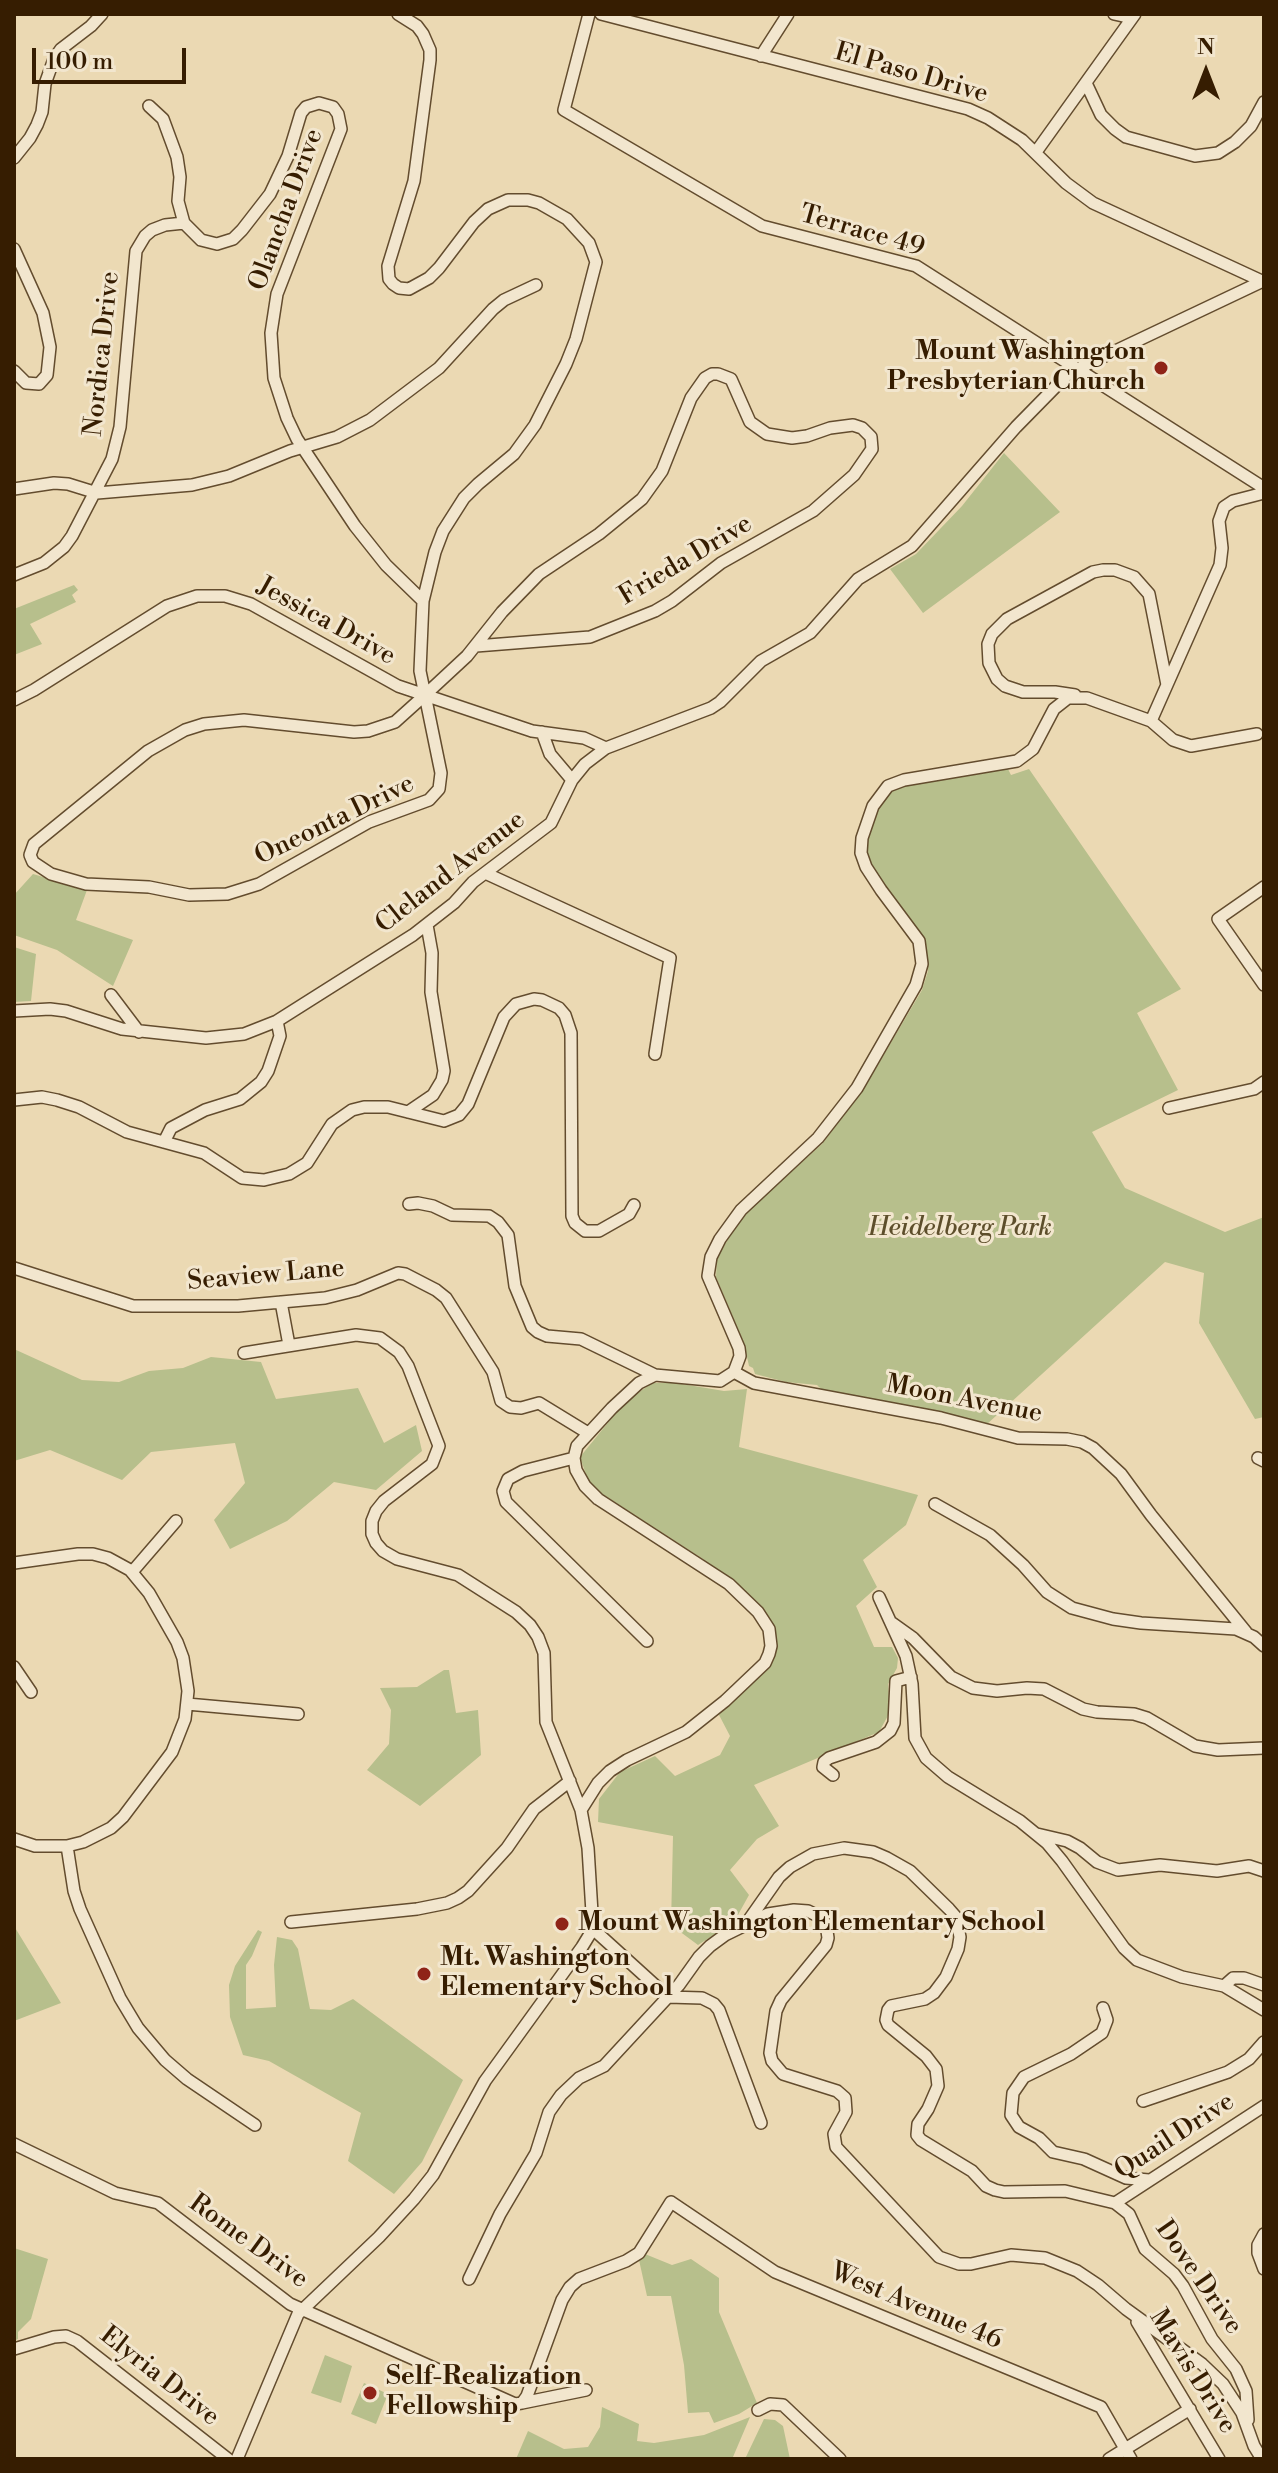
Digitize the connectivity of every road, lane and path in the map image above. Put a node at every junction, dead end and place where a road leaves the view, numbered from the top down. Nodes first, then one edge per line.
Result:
1 (102, 14) edge
2 (398, 14) edge
3 (589, 14) edge
4 (601, 14) edge
5 (788, 14) edge
6 (1114, 14) edge
7 (1133, 16) edge
8 (761, 56) junction
9 (1086, 83) junction
10 (1264, 102) edge
11 (149, 106) dead end
12 (1036, 152) junction
13 (14, 158) edge
14 (184, 223) junction
15 (14, 249) edge
16 (1263, 282) edge
17 (536, 285) dead end
18 (1077, 369) junction
19 (14, 371) edge
20 (303, 447) junction
21 (14, 489) edge
22 (1264, 490) edge
23 (95, 492) junction
24 (14, 575) edge
25 (423, 601) junction
26 (476, 646) junction
27 (1167, 685) junction
28 (425, 695) junction
29 (1087, 698) junction
30 (14, 700) edge
31 (1151, 721) junction
32 (542, 732) junction
33 (1257, 734) dead end
34 (606, 748) junction
35 (572, 780) junction
36 (485, 873) junction
37 (1264, 887) edge
38 (427, 925) junction
39 (1264, 985) edge
40 (111, 995) dead end
41 (14, 1011) edge
42 (277, 1021) junction
43 (139, 1032) junction
44 (655, 1054) dead end
45 (1264, 1082) edge
46 (14, 1100) edge
47 (1169, 1108) dead end
48 (408, 1112) junction
49 (164, 1142) junction
50 (409, 1204) dead end
51 (634, 1205) dead end
52 (14, 1268) edge
53 (281, 1302) junction
54 (289, 1345) junction
55 (244, 1353) dead end
56 (734, 1372) junction
57 (655, 1375) junction
58 (588, 1433) junction
59 (574, 1458) junction
60 (935, 1504) dead end
61 (176, 1521) dead end
62 (14, 1563) edge
63 (132, 1572) junction
64 (879, 1597) dead end
65 (891, 1622) junction
66 (1246, 1632) junction
67 (647, 1641) dead end
68 (1264, 1646) edge
69 (14, 1667) edge
70 (911, 1677) junction
71 (31, 1692) dead end
72 (187, 1704) junction
73 (298, 1714) dead end
74 (1264, 1748) edge
75 (833, 1775) dead end
76 (570, 1781) junction
77 (581, 1810) junction
78 (1036, 1834) junction
79 (14, 1839) edge
80 (67, 1846) junction
81 (1264, 1871) edge
82 (291, 1922) dead end
83 (746, 1925) junction
84 (593, 1929) junction
85 (1264, 1985) edge
86 (1224, 1986) junction
87 (668, 1997) junction
88 (1103, 2008) dead end
89 (1264, 2010) edge
90 (1264, 2042) edge
91 (1143, 2101) dead end
92 (1264, 2106) edge
93 (761, 2123) dead end
94 (255, 2125) dead end
95 (14, 2144) edge
96 (1149, 2180) junction
97 (1115, 2203) junction
98 (1264, 2234) edge
99 (1264, 2269) edge
100 (469, 2279) dead end
101 (302, 2309) junction
102 (1126, 2309) junction
103 (14, 2349) edge
104 (586, 2390) dead end
105 (522, 2403) junction
106 (1190, 2409) junction
107 (758, 2410) dead end
108 (1249, 2429) junction
109 (1128, 2454) edge
110 (228, 2459) edge
111 (237, 2459) edge
112 (840, 2459) edge
113 (1109, 2459) edge
114 (1219, 2459) edge
115 (1262, 2459) edge

1 - 13 street
2 - 25 street, Oneonta Drive
3 - 18 street, Terrace 49
4 - 8 street, El Paso Drive
5 - 8 street
6 - 7 street
7 - 9 street
8 - 12 street, El Paso Drive
9 - 10 street
9 - 12 street
11 - 14 street
12 - 16 street, El Paso Drive
14 - 20 street, Olancha Drive
14 - 23 street, Nordica Drive
15 - 19 street
16 - 18 street, Cleland Avenue
17 - 20 street
18 - 22 street, Terrace 49
18 - 34 street, Cleland Avenue
20 - 23 street
20 - 25 street, Olancha Drive
21 - 23 street
22 - 27 street
23 - 24 street, Nordica Drive
25 - 28 street, Oneonta Drive
26 - 26 street, Frieda Drive
26 - 28 street
27 - 29 street
27 - 31 street
28 - 28 street, Oneonta Drive
28 - 30 street, Jessica Drive
28 - 32 street, Jessica Drive
29 - 31 street
29 - 56 street
31 - 33 street
32 - 34 street, Jessica Drive
32 - 35 street
34 - 35 street, Cleland Avenue
35 - 36 street, Cleland Avenue
36 - 38 street, Cleland Avenue
36 - 44 street
37 - 39 street
38 - 42 street, Cleland Avenue
38 - 48 street
40 - 43 street
41 - 43 street, Cleland Avenue
42 - 43 street, Cleland Avenue
42 - 49 street
45 - 47 street
46 - 49 street
48 - 49 street
48 - 51 street
50 - 57 street
52 - 53 street, Seaview Lane
53 - 54 street
53 - 58 street, Seaview Lane
54 - 55 street
54 - 76 street
56 - 57 street
56 - 66 street, Moon Avenue
57 - 58 street
58 - 59 street
59 - 67 street
59 - 77 street
60 - 66 street
61 - 63 street
62 - 63 street
63 - 72 street
64 - 65 street
65 - 70 street
65 - 74 street
66 - 68 street, Moon Avenue
69 - 71 street
70 - 75 street
70 - 78 street
72 - 73 street
72 - 80 street
76 - 77 street
76 - 82 street
77 - 84 street
78 - 81 street
78 - 86 street
79 - 80 street
80 - 94 street
83 - 87 street
83 - 97 street, Quail Drive
83 - 102 street
84 - 87 street
84 - 101 street
85 - 86 street
86 - 89 street
87 - 93 street
87 - 100 street
88 - 96 street
90 - 91 street
92 - 96 street, Quail Drive
95 - 101 street, Rome Drive
96 - 97 street, Quail Drive
97 - 108 street, Dove Drive
98 - 99 street
101 - 105 street, Rome Drive
101 - 111 street
102 - 106 street, Mavis Drive
102 - 108 street
103 - 110 street, Elyria Drive
104 - 105 street
105 - 109 street, West Avenue 46
106 - 109 street
106 - 114 street, Mavis Drive
107 - 112 street
108 - 115 street
109 - 113 street

